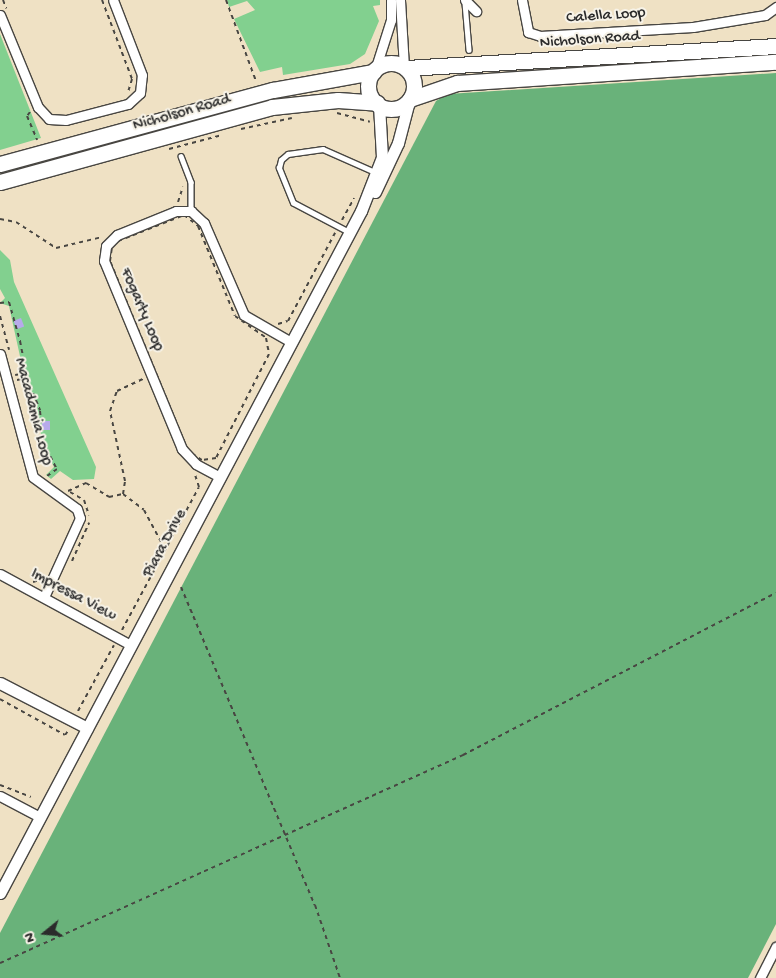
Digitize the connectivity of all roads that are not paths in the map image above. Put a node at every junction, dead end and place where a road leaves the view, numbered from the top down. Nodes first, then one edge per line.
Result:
1 (113, 0) edge
2 (392, 0) edge
3 (400, 0) edge
4 (522, 0) edge
5 (465, 1) edge
6 (776, 7) edge
7 (476, 11) dead end
8 (0, 16) edge
9 (776, 46) edge
10 (469, 50) dead end
11 (776, 62) edge
12 (405, 67) junction
13 (374, 71) junction
14 (409, 100) junction
15 (378, 104) junction
16 (180, 156) dead end
17 (0, 164) edge
18 (376, 173) junction
19 (0, 182) edge
20 (191, 211) junction
21 (361, 212) junction
22 (350, 233) junction
23 (291, 342) junction
24 (0, 354) edge
25 (220, 477) junction
26 (0, 574) edge
27 (44, 597) junction
28 (131, 645) junction
29 (0, 683) edge
30 (87, 728) junction
31 (0, 796) edge
32 (40, 817) junction
33 (0, 893) edge
34 (776, 947) edge
35 (760, 978) edge

1 - 8 street
2 - 13 street
3 - 12 street
4 - 6 street, Calella Loop
5 - 7 street
5 - 10 lane
9 - 12 main road, Nicholson Road
11 - 14 main road, Nicholson Road
12 - 13 main road
12 - 14 main road
13 - 15 main road
13 - 17 main road, Nicholson Road
14 - 15 main road
14 - 21 street, Piara Drive
15 - 18 street, Piara Drive
15 - 19 main road, Nicholson Road
16 - 20 lane
18 - 21 street, Piara Drive
18 - 22 lane
20 - 23 street
20 - 25 street, Fogarty Loop
21 - 22 street, Piara Drive
22 - 23 street, Piara Drive
23 - 25 street, Piara Drive
24 - 27 street, Macadamia Loop
25 - 28 street, Piara Drive
26 - 27 street, Impressa View
27 - 28 street, Impressa View
28 - 30 street, Piara Drive
29 - 30 street
30 - 32 street, Piara Drive
31 - 32 street
32 - 33 street, Piara Drive
34 - 35 street

